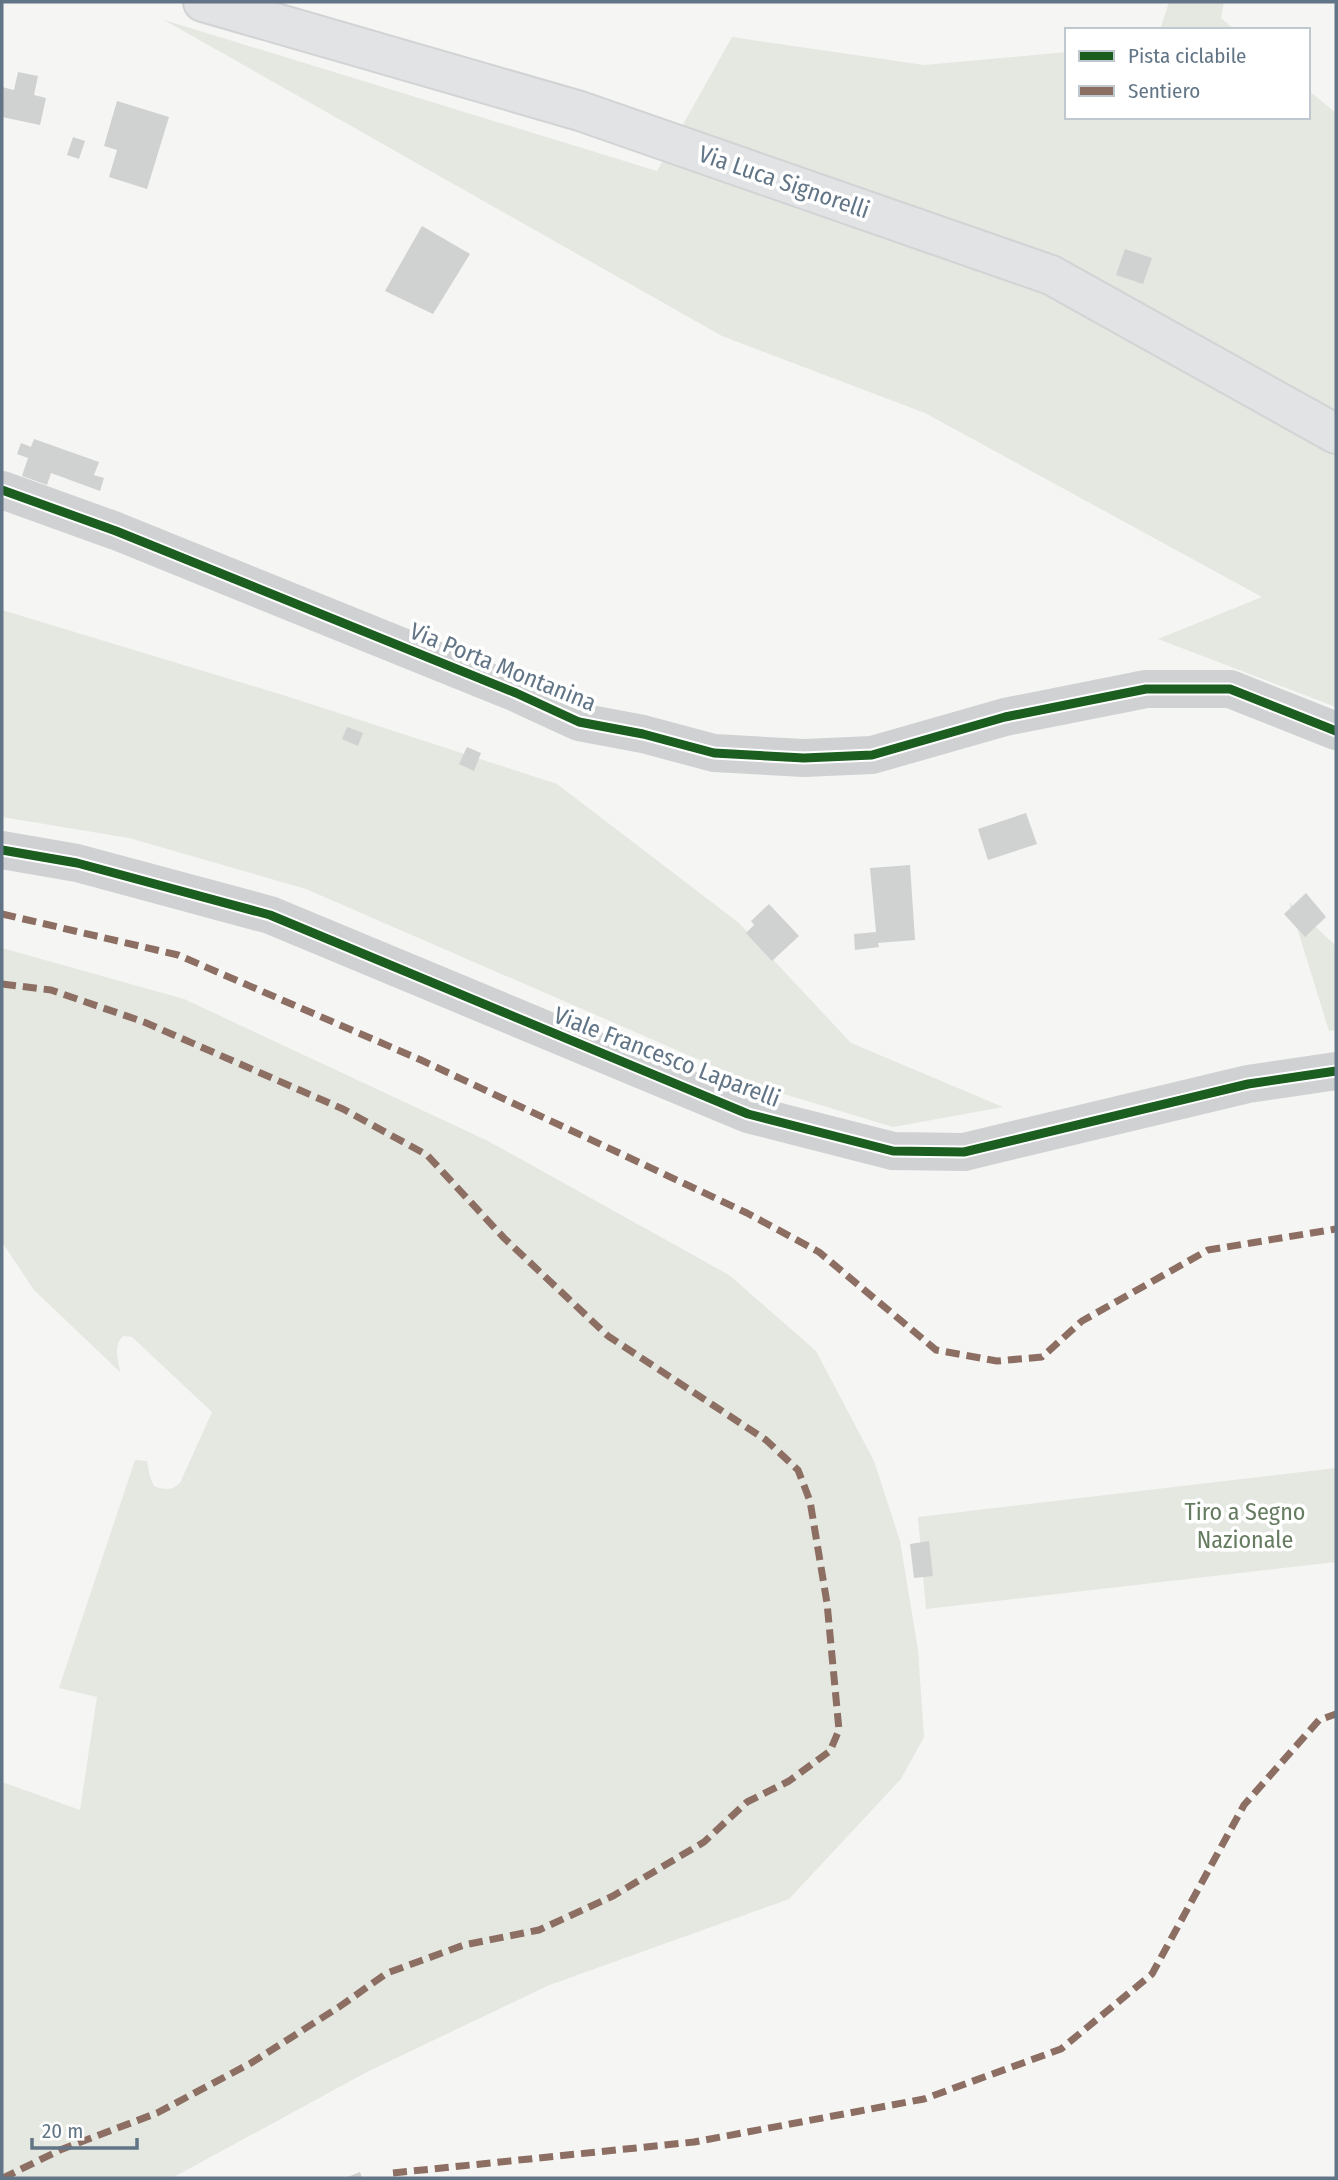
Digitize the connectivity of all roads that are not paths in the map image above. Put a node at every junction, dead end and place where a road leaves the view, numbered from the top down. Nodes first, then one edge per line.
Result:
1 (203, 2) edge
2 (1336, 434) edge
3 (2, 490) edge
4 (1336, 732) edge
5 (2, 850) edge
6 (1336, 1071) edge

1 - 2 main road, Via Luca Signorelli
3 - 4 street, Via Porta Montanina
5 - 6 street, Viale Francesco Laparelli

